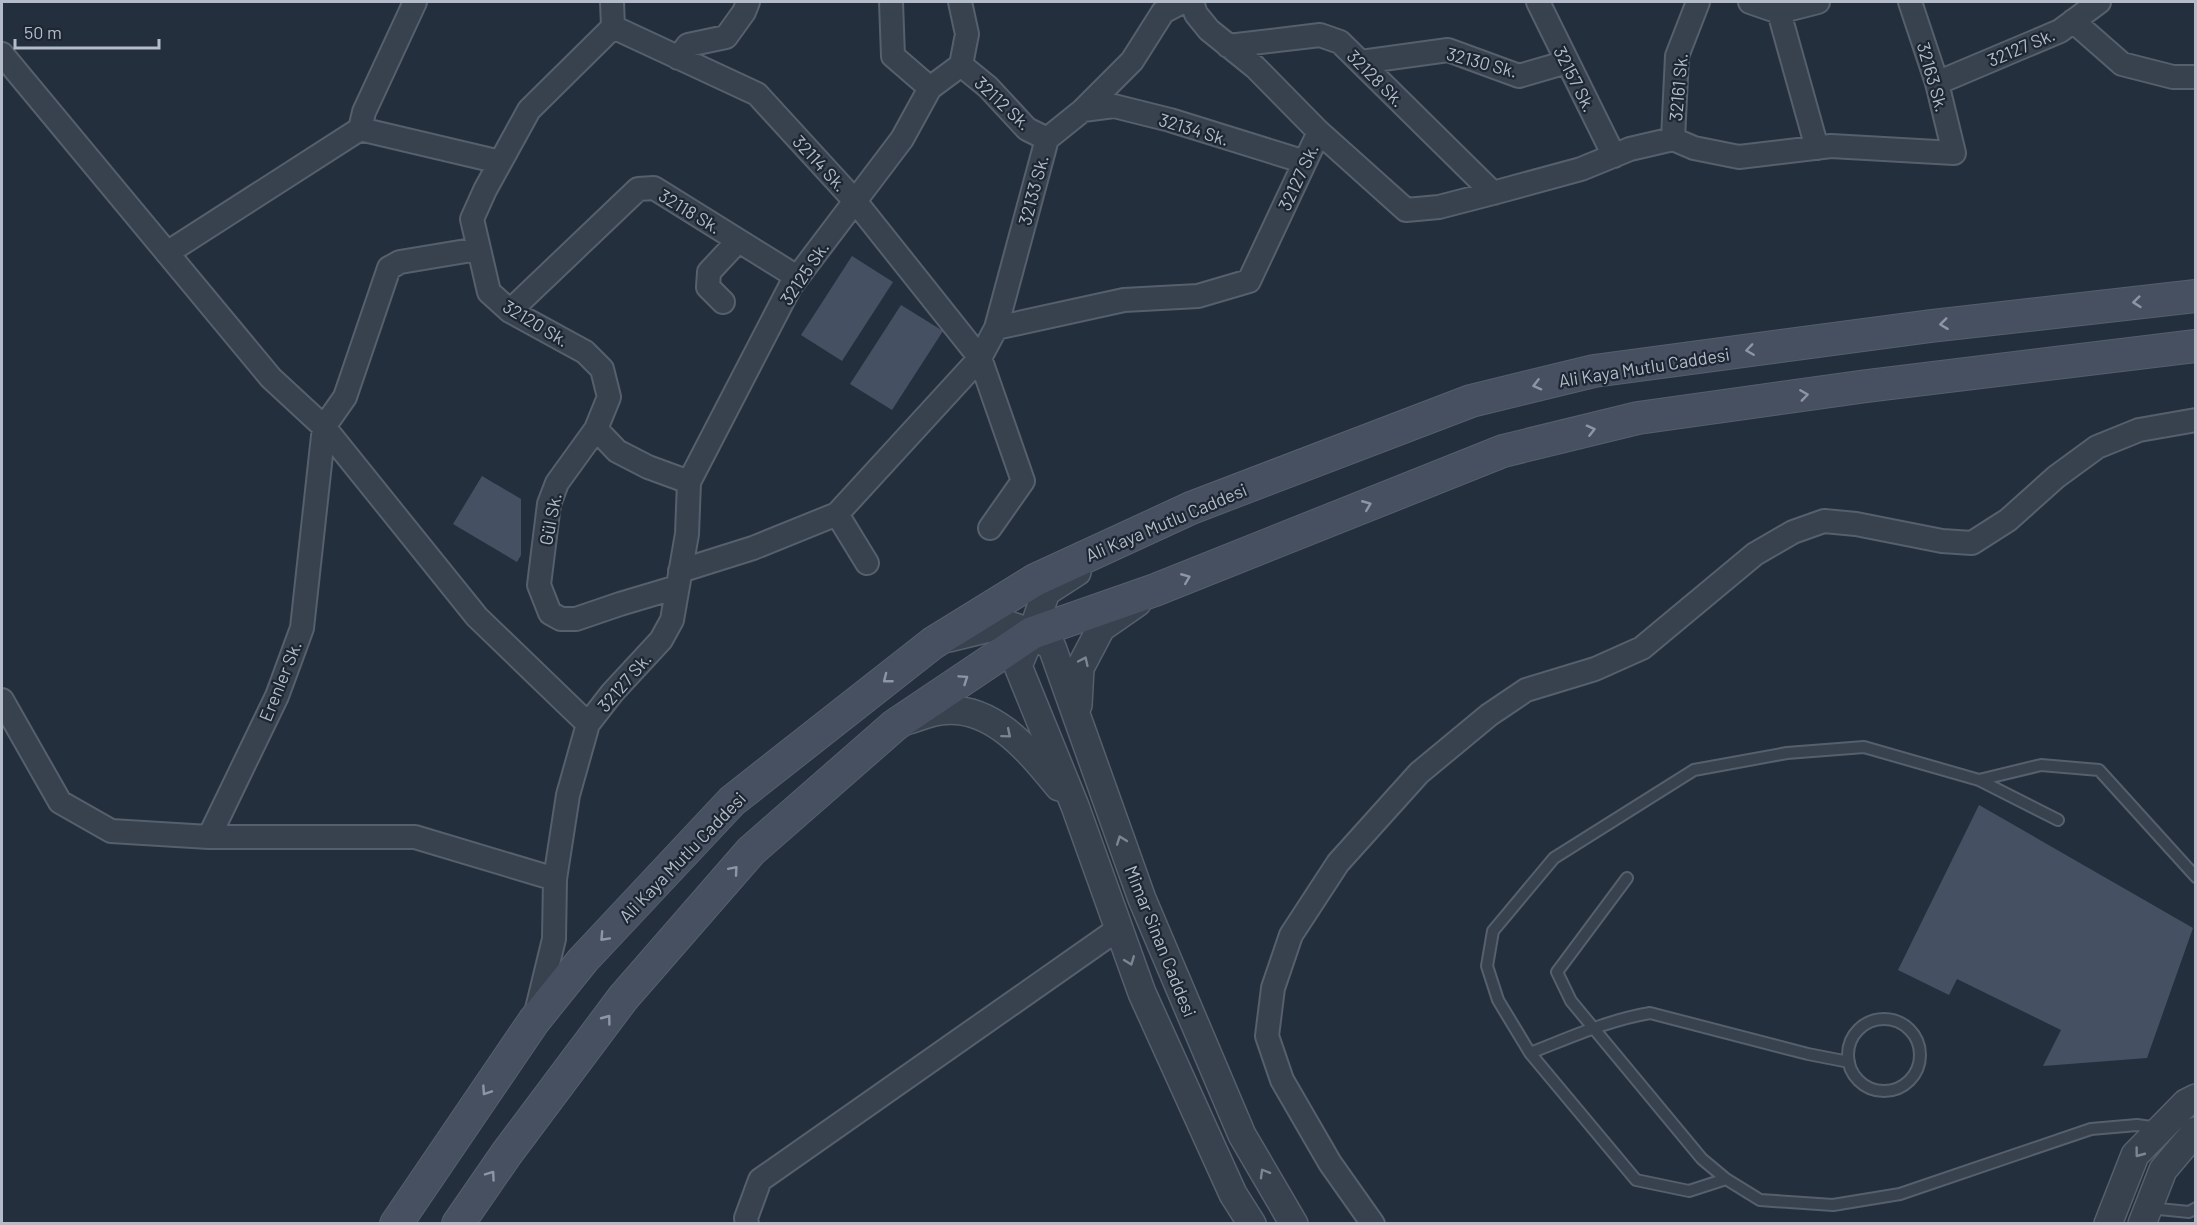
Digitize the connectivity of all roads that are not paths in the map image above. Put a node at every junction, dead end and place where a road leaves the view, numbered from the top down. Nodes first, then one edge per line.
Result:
1 (415, 2) edge
2 (612, 2) edge
3 (748, 2) edge
4 (891, 2) edge
5 (960, 2) edge
6 (1192, 2) edge
7 (1538, 2) edge
8 (1698, 2) edge
9 (1750, 2) edge
10 (1818, 2) edge
11 (1910, 2) edge
12 (2099, 2) edge
13 (1165, 5) edge
14 (1779, 7) edge
15 (2073, 21) junction
16 (613, 27) junction
17 (1228, 46) junction
18 (2, 54) edge
19 (678, 58) junction
20 (1361, 62) junction
21 (1567, 62) junction
22 (961, 65) junction
23 (2196, 77) edge
24 (1937, 84) junction
25 (930, 88) junction
26 (1083, 110) junction
27 (360, 129) junction
28 (1319, 132) junction
29 (1047, 139) junction
30 (1673, 139) junction
31 (1817, 148) junction
32 (1614, 156) junction
33 (500, 162) junction
34 (1305, 162) junction
35 (1493, 193) junction
36 (855, 201) junction
37 (738, 241) junction
38 (478, 249) junction
39 (167, 253) junction
40 (798, 278) junction
41 (2196, 296) edge
42 (723, 302) dead end
43 (510, 311) junction
44 (996, 328) junction
45 (2196, 346) edge
46 (980, 358) junction
47 (2196, 420) edge
48 (324, 427) junction
49 (596, 429) junction
50 (688, 483) junction
51 (837, 514) junction
52 (990, 528) dead end
53 (1132, 535) junction
54 (867, 563) dead end
55 (679, 579) junction
56 (1155, 590) junction
57 (1042, 640) junction
58 (933, 643) junction
59 (2, 700) edge
60 (1078, 718) junction
61 (588, 724) junction
62 (895, 725) junction
63 (1979, 780) junction
64 (1075, 806) junction
65 (2058, 820) dead end
66 (209, 837) junction
67 (2196, 877) edge
68 (1627, 878) dead end
69 (555, 879) junction
70 (1118, 929) junction
71 (554, 939) junction
72 (583, 960) junction
73 (534, 1021) junction
74 (1594, 1028) junction
75 (1530, 1053) junction
76 (1849, 1062) junction
77 (2196, 1098) edge
78 (2161, 1129) junction
79 (2196, 1131) edge
80 (1726, 1179) junction
81 (2196, 1208) edge
82 (2145, 1216) edge
83 (396, 1224) edge
84 (458, 1224) edge
85 (747, 1224) edge
86 (1252, 1224) edge
87 (1294, 1224) edge
88 (1373, 1224) edge
89 (2108, 1224) edge

1 - 27 street
2 - 16 street
3 - 19 street
4 - 25 street
5 - 22 street
6 - 17 street
7 - 21 street, 32157 Sk.
8 - 30 street, 32161 Sk.
9 - 14 street
10 - 14 street
11 - 24 street, 32163 Sk.
12 - 15 street, 32127 Sk.
13 - 26 street, 32133 Sk.
14 - 31 street
15 - 23 street
15 - 24 street, 32127 Sk.
16 - 19 street, 32114 Sk.
16 - 33 street, 32120 Sk.
17 - 20 street, 32128 Sk.
17 - 28 street
18 - 39 street
19 - 36 street, 32114 Sk.
20 - 21 street, 32130 Sk.
20 - 35 street, 32128 Sk.
21 - 32 street, 32157 Sk.
22 - 25 street, 32125 Sk.
22 - 29 street, 32112 Sk.
24 - 31 street, 32163 Sk.
25 - 36 street, 32125 Sk.
26 - 29 street, 32133 Sk.
26 - 34 street, 32134 Sk.
27 - 33 street
27 - 39 street
28 - 34 street, 32127 Sk.
28 - 35 street, 32127 Sk.
29 - 44 street, 32133 Sk.
30 - 31 street
30 - 32 street, 32127 Sk.
32 - 35 street, 32127 Sk.
33 - 38 street, 32120 Sk.
34 - 44 street, 32127 Sk.
36 - 40 street, 32125 Sk.
36 - 46 street, 32114 Sk.
37 - 40 street, 32118 Sk.
37 - 42 street
37 - 43 street, 32118 Sk.
38 - 43 street, 32120 Sk.
38 - 48 street, Erenler Sk.
39 - 48 street
40 - 50 street, 32125 Sk.
41 -> 53 main road, Ali Kaya Mutlu Caddesi
43 - 49 street, 32120 Sk.
44 - 46 street, 32133 Sk.
56 -> 45 main road
46 - 51 street
46 - 52 street, 32114 Sk.
47 - 88 street
48 - 61 street
48 - 66 street, Erenler Sk.
49 - 50 street
49 - 55 street, Gül Sk.
50 - 55 street, 32125 Sk.
51 - 54 street
51 - 55 street
53 - 57 street, Mimar Sinan Caddesi
53 - 58 main road, Ali Kaya Mutlu Caddesi
55 - 61 street, 32127 Sk.
56 - 57 main road
60 -> 56 street
57 - 58 street
57 - 60 street, Mimar Sinan Caddesi
62 -> 57 main road
57 - 64 street, Mimar Sinan Caddesi
58 -> 72 main road, Ali Kaya Mutlu Caddesi
59 - 66 street
87 -> 60 street, Mimar Sinan Caddesi
61 - 69 street, 32127 Sk.
62 -> 64 street
84 -> 62 main road
63 - 65 lane
63 - 67 lane
63 - 75 lane
64 - 70 street, Mimar Sinan Caddesi
66 - 69 street
68 - 74 lane
69 - 71 street, 32127 Sk.
70 - 85 street
70 -> 86 street, Mimar Sinan Caddesi
71 - 72 street
71 - 73 street, 32127 Sk.
72 - 73 main road, Ali Kaya Mutlu Caddesi
73 -> 83 main road, Ali Kaya Mutlu Caddesi
74 - 75 lane
74 - 76 lane
74 - 80 lane
75 - 80 lane
76 - 76 lane
77 - 78 street
78 - 80 lane
78 -> 89 street
79 - 82 street
81 - 82 lane

